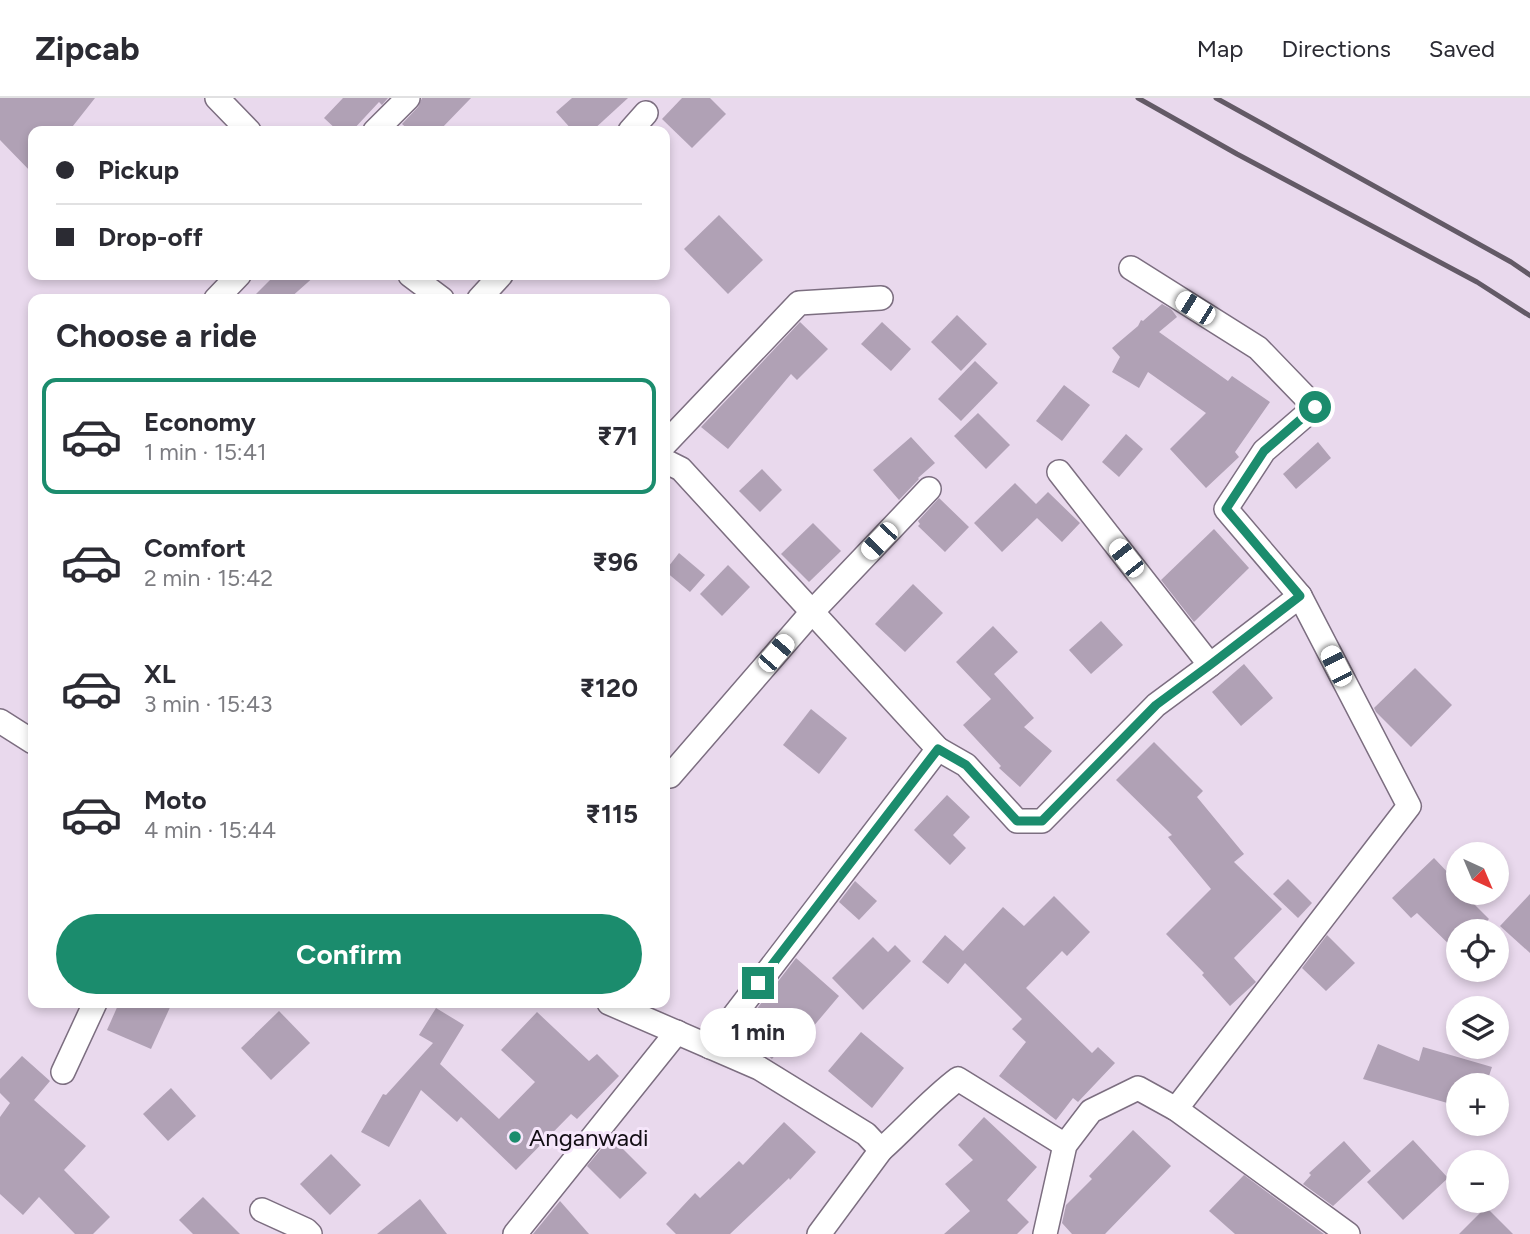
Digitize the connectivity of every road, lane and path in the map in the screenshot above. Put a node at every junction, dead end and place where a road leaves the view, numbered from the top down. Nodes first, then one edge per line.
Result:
1 (217, 98) edge
2 (408, 98) edge
3 (646, 113) dead end
4 (244, 126) edge
5 (380, 126) edge
6 (634, 126) edge
7 (1131, 268) dead end
8 (234, 280) edge
9 (417, 280) edge
10 (496, 280) edge
11 (221, 294) edge
12 (435, 294) edge
13 (484, 294) edge
14 (881, 298) dead end
15 (670, 439) edge
16 (670, 464) edge
17 (1059, 472) dead end
18 (929, 489) dead end
19 (1300, 596) junction
20 (812, 612) junction
21 (1210, 665) junction
22 (0, 721) edge
23 (28, 739) edge
24 (938, 749) junction
25 (670, 776) dead end
26 (92, 1008) edge
27 (621, 1008) edge
28 (677, 1032) junction
29 (710, 1047) junction
30 (64, 1072) dead end
31 (1176, 1109) junction
32 (1065, 1145) junction
33 (881, 1150) junction
34 (262, 1210) dead end
35 (310, 1234) edge
36 (515, 1234) edge
37 (819, 1234) edge
38 (1045, 1234) edge
39 (1348, 1234) edge

1 - 4 street
2 - 5 street
3 - 6 street
7 - 19 street
8 - 11 street
9 - 12 street
10 - 13 street
14 - 15 street
16 - 20 street
17 - 21 street
18 - 20 street
19 - 21 street
19 - 31 street
20 - 24 street
20 - 25 street
21 - 24 street
22 - 23 street
24 - 29 street
26 - 30 street
27 - 28 street
28 - 29 street
28 - 36 street
29 - 33 street
31 - 32 street
31 - 39 street
32 - 33 street
32 - 38 street
33 - 37 street
34 - 35 street

